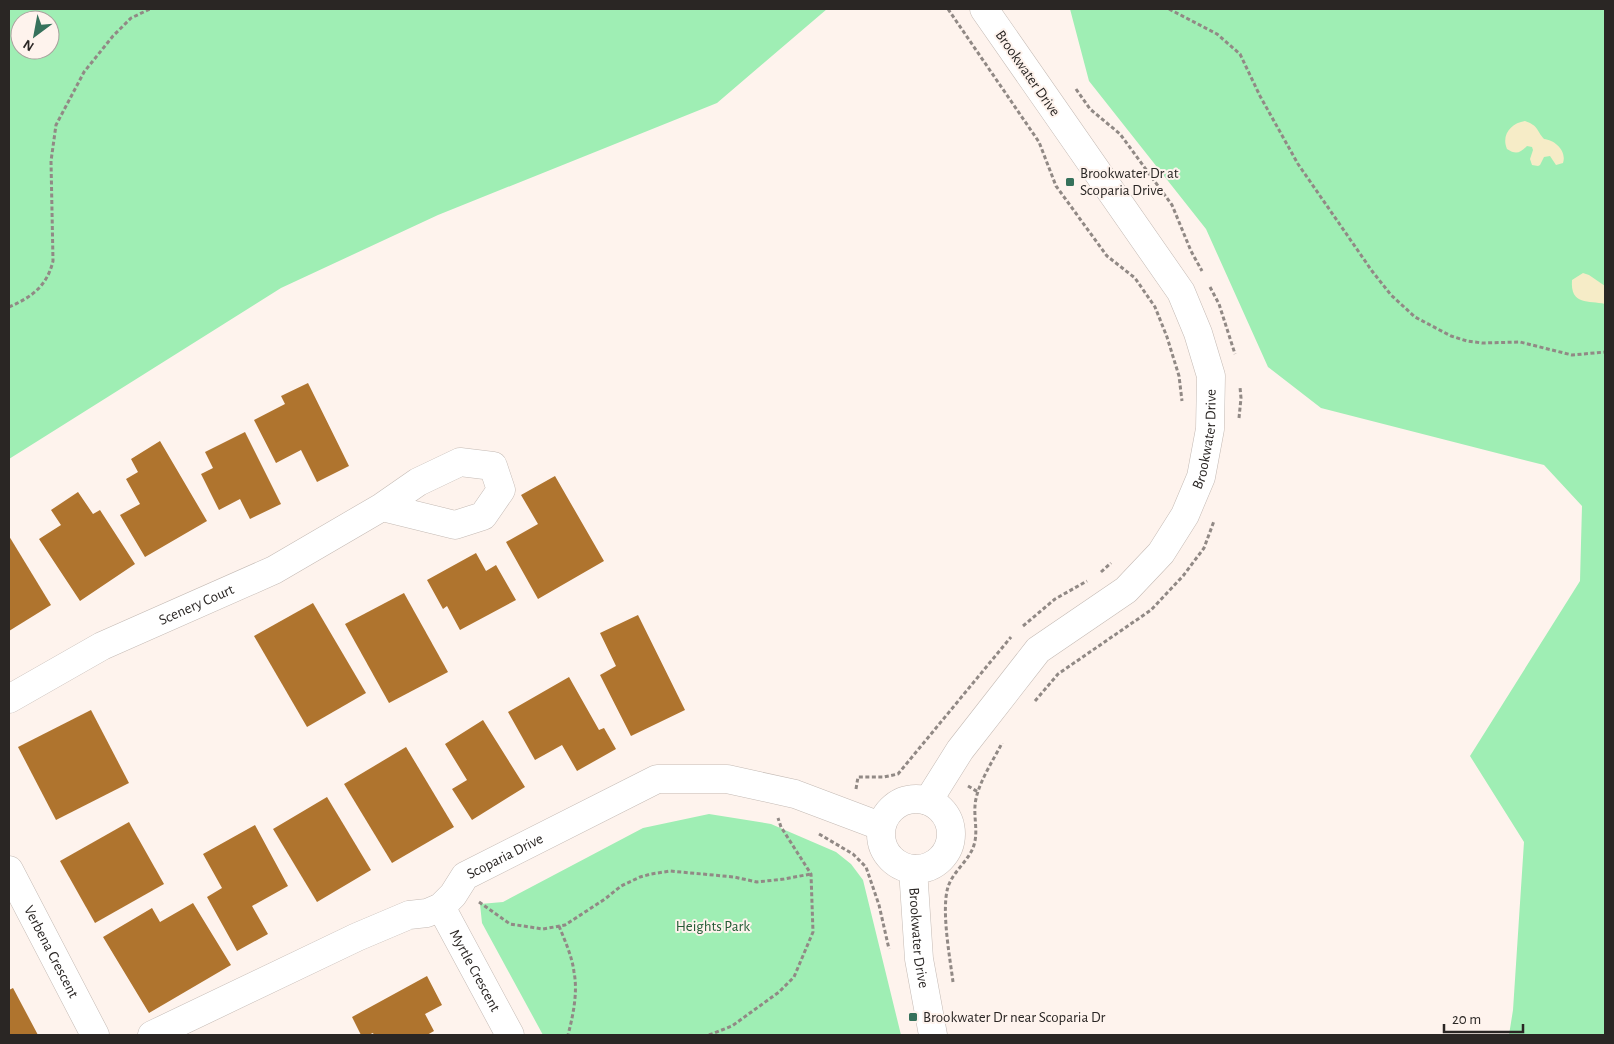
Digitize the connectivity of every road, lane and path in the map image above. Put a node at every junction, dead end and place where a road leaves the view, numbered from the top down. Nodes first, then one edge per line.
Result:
1 (150, 9) edge
2 (948, 9) edge
3 (984, 9) edge
4 (1169, 9) edge
5 (1073, 86) dead end
6 (1203, 274) dead end
7 (1207, 281) dead end
8 (9, 307) edge
9 (1605, 352) edge
10 (1235, 355) dead end
11 (1239, 380) dead end
12 (1182, 403) dead end
13 (1239, 426) dead end
14 (382, 507) dead end
15 (1214, 521) dead end
16 (1118, 558) dead end
17 (1021, 627) dead end
18 (1016, 633) dead end
19 (9, 699) edge
20 (1034, 702) dead end
21 (1004, 738) dead end
22 (857, 786) dead end
23 (928, 801) junction
24 (786, 820) dead end
25 (880, 826) junction
26 (817, 833) dead end
27 (913, 869) junction
28 (9, 870) edge
29 (811, 874) junction
30 (483, 896) dead end
31 (441, 906) junction
32 (559, 926) junction
33 (890, 952) dead end
34 (954, 990) dead end
35 (95, 1035) edge
36 (152, 1035) edge
37 (510, 1035) edge
38 (568, 1035) edge
39 (709, 1035) edge
40 (933, 1035) edge

1 - 8 path
2 - 12 path
3 - 23 street, Brookwater Drive
4 - 9 path
5 - 6 path
7 - 10 path
11 - 13 path
14 - 19 street, Scenery Court
15 - 20 path
16 - 17 path
18 - 22 path
21 - 34 path
23 - 25 street
23 - 27 street, Brookwater Drive
24 - 29 path
25 - 27 street, Brookwater Drive
25 - 31 street, Scoparia Drive
26 - 33 path
27 - 40 street, Brookwater Drive
28 - 35 street, Verbena Crescent
29 - 32 path
29 - 39 path
30 - 32 path
31 - 36 street, Scoparia Drive
31 - 37 street, Myrtle Crescent
32 - 38 path

